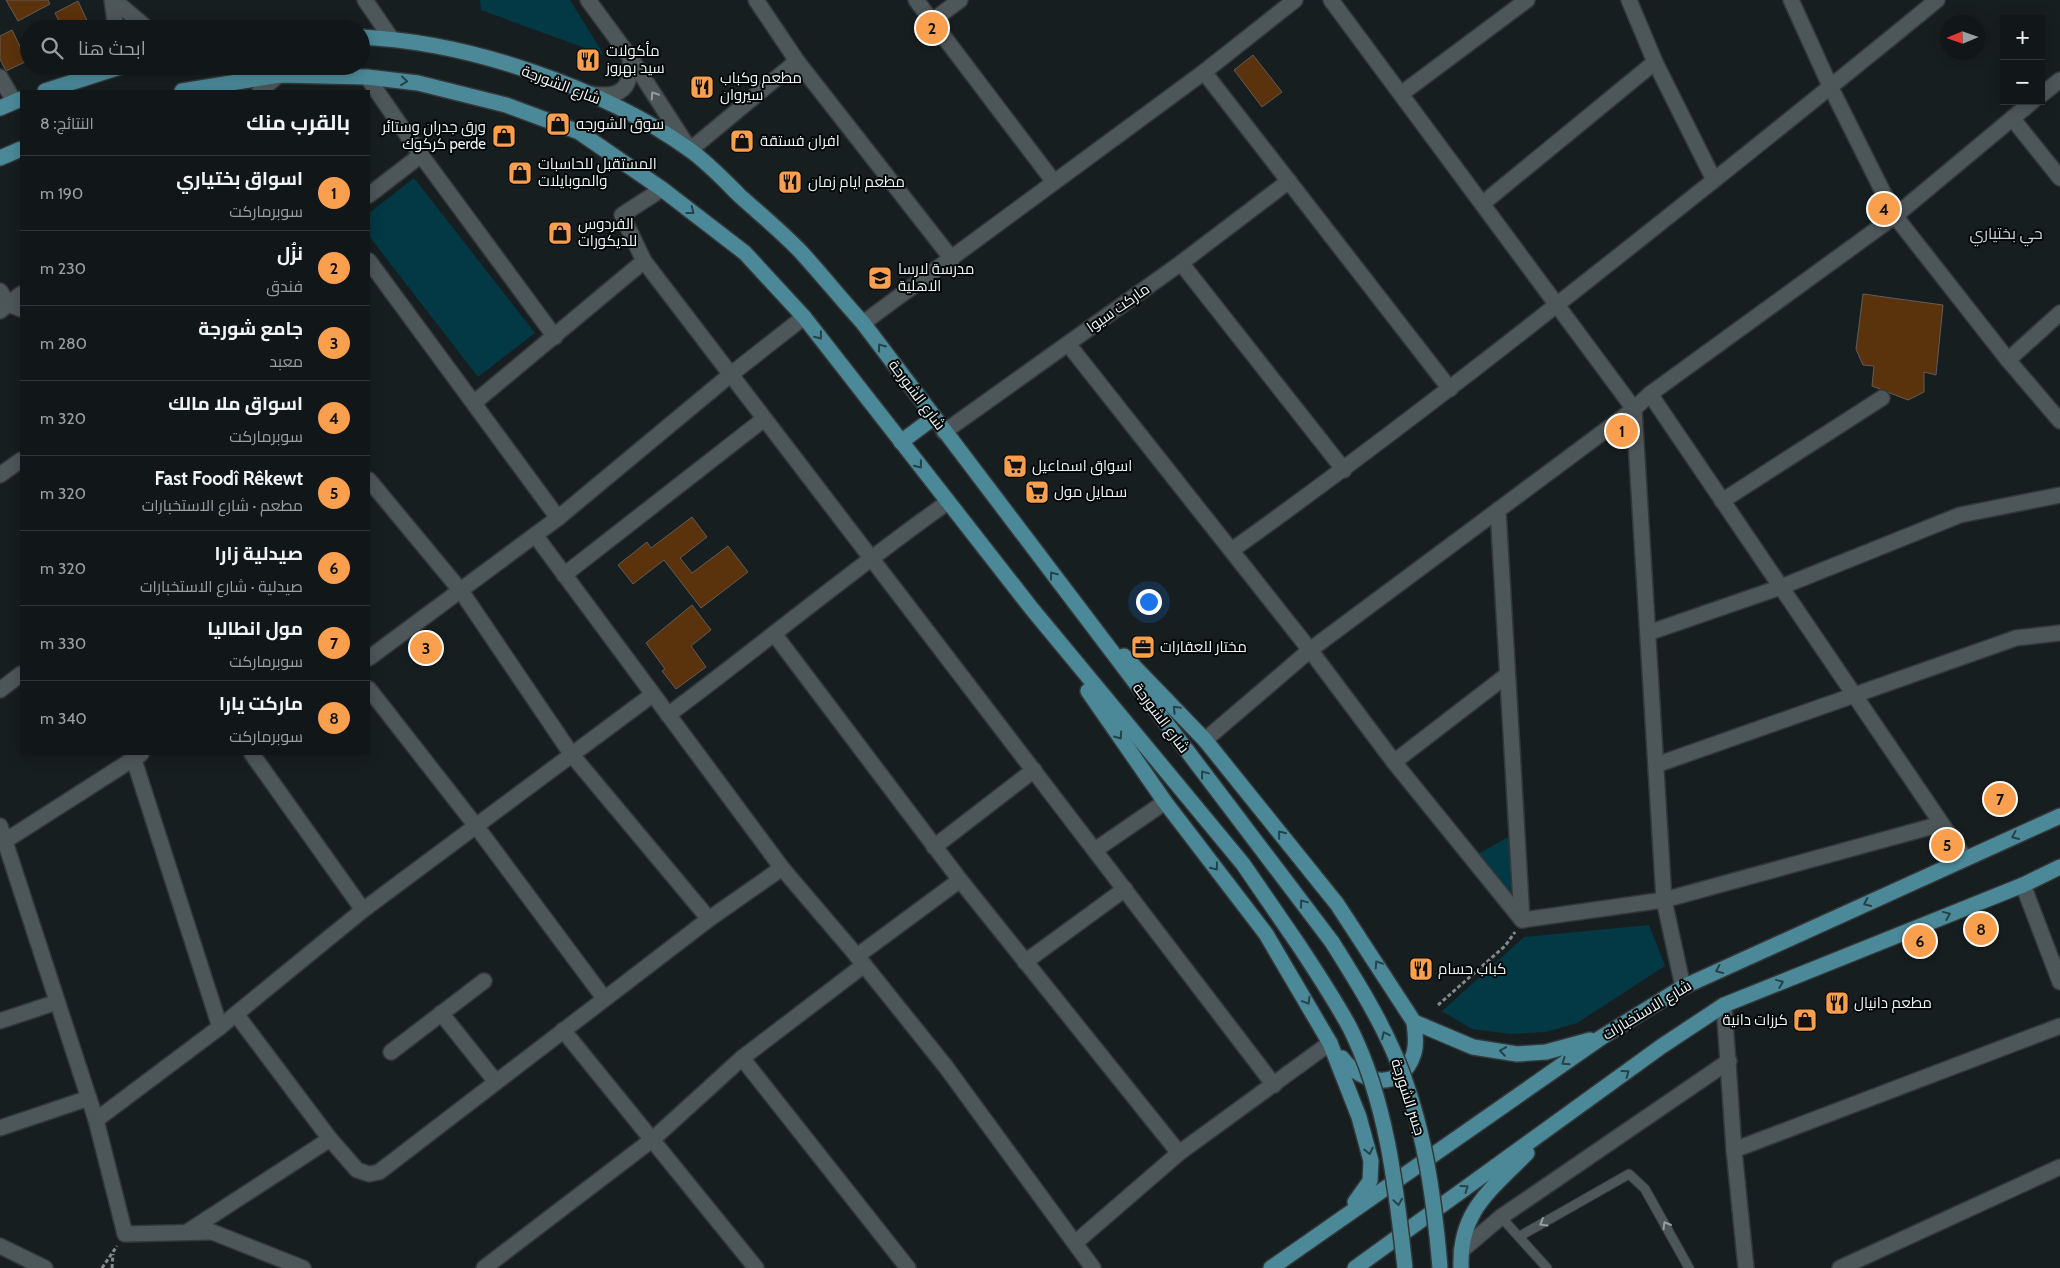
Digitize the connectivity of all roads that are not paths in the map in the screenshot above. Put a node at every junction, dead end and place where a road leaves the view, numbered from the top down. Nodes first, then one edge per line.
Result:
1 (113, 0) edge
2 (366, 0) edge
3 (588, 0) edge
4 (756, 0) edge
5 (916, 0) edge
6 (960, 0) edge
7 (1295, 0) edge
8 (1330, 0) edge
9 (1527, 0) edge
10 (1629, 0) edge
11 (1791, 0) edge
12 (1937, 0) edge
13 (115, 20) edge
14 (137, 20) edge
15 (932, 22) junction
16 (370, 37) edge
17 (391, 38) junction
18 (630, 57) junction
19 (797, 61) junction
20 (1655, 62) junction
21 (1204, 72) junction
22 (88, 75) edge
23 (279, 75) junction
24 (0, 77) edge
25 (367, 77) junction
26 (2060, 80) edge
27 (1832, 88) junction
28 (48, 90) edge
29 (188, 90) edge
30 (261, 90) edge
31 (2045, 92) edge
32 (588, 94) junction
33 (1401, 94) junction
34 (12, 103) edge
35 (2028, 105) edge
36 (2012, 118) junction
37 (20, 149) edge
38 (690, 150) junction
39 (421, 155) junction
40 (0, 158) edge
41 (2060, 178) edge
42 (1714, 180) junction
43 (1289, 181) junction
44 (1054, 182) junction
45 (662, 189) junction
46 (370, 194) edge
47 (1482, 204) junction
48 (1895, 216) junction
49 (952, 259) junction
50 (644, 261) junction
51 (370, 262) edge
52 (1181, 264) junction
53 (0, 291) edge
54 (20, 295) edge
55 (1558, 306) junction
56 (10, 308) edge
57 (2060, 313) edge
58 (804, 317) junction
59 (863, 323) junction
60 (555, 337) junction
61 (1068, 344) junction
62 (2008, 360) junction
63 (730, 375) junction
64 (1450, 389) junction
65 (1650, 394) junction
66 (1882, 398) dead end
67 (475, 402) junction
68 (1634, 409) junction
69 (933, 418) junction
70 (764, 419) junction
71 (2060, 420) edge
72 (944, 432) junction
73 (901, 442) junction
74 (20, 463) edge
75 (1344, 470) junction
76 (0, 475) edge
77 (370, 481) edge
78 (2060, 495) edge
79 (1722, 500) junction
80 (948, 502) junction
81 (1498, 510) junction
82 (558, 518) junction
83 (535, 535) junction
84 (1232, 550) junction
85 (870, 558) junction
86 (564, 575) junction
87 (1781, 587) junction
88 (462, 591) junction
89 (1074, 604) junction
90 (1032, 610) junction
91 (1648, 633) junction
92 (2060, 633) edge
93 (775, 635) junction
94 (1310, 650) junction
95 (370, 657) edge
96 (20, 675) edge
97 (1507, 675) junction
98 (0, 690) edge
99 (370, 690) edge
100 (1854, 694) junction
101 (652, 695) junction
102 (668, 715) junction
103 (1205, 740) junction
104 (253, 755) edge
105 (572, 755) junction
106 (138, 757) edge
107 (1394, 762) junction
108 (1656, 765) junction
109 (1034, 770) junction
110 (1165, 802) junction
111 (2060, 816) edge
112 (1941, 824) junction
113 (0, 826) edge
114 (476, 826) junction
115 (5, 841) junction
116 (934, 847) junction
117 (1095, 850) junction
118 (1965, 858) junction
119 (2060, 867) edge
120 (782, 868) junction
121 (960, 880) junction
122 (2023, 885) junction
123 (1125, 889) junction
124 (1664, 900) junction
125 (363, 910) junction
126 (709, 919) junction
127 (1519, 925) junction
128 (1332, 942) joint
129 (861, 961) junction
130 (1026, 962) junction
131 (484, 981) dead end
132 (2060, 982) edge
133 (1682, 987) junction
134 (604, 998) junction
135 (57, 1002) junction
136 (1724, 1005) junction
137 (441, 1013) junction
138 (236, 1014) junction
139 (0, 1021) edge
140 (1414, 1022) junction
141 (2060, 1026) edge
142 (220, 1027) junction
143 (563, 1030) junction
144 (1602, 1037) junction
145 (1330, 1043) junction
146 (391, 1052) dead end
147 (742, 1058) junction
148 (1729, 1061) junction
149 (496, 1082) junction
150 (1274, 1084) junction
151 (89, 1098) junction
152 (96, 1120) junction
153 (1556, 1123) junction
154 (0, 1128) edge
155 (330, 1139) junction
156 (653, 1139) junction
157 (1734, 1150) junction
158 (1179, 1153) junction
159 (2060, 1167) edge
160 (1501, 1217) junction
161 (1332, 1223) junction
162 (192, 1229) junction
163 (1520, 1236) junction
164 (1076, 1243) junction
165 (0, 1246) edge
166 (1461, 1251) junction
167 (45, 1268) edge
168 (303, 1268) edge
169 (484, 1268) edge
170 (756, 1268) edge
171 (908, 1268) edge
172 (1093, 1268) edge
173 (1271, 1268) edge
174 (1355, 1268) edge
175 (1405, 1268) edge
176 (1440, 1268) edge
177 (1461, 1268) edge
178 (1547, 1268) edge
179 (1689, 1268) edge
180 (1746, 1268) edge
181 (1840, 1268) edge

1 - 13 street
1 - 14 street
2 - 17 street
3 - 18 street
4 - 19 street
5 - 15 street
6 - 15 street
7 - 21 street
8 - 33 street
9 - 33 street
10 - 20 street
11 - 27 street
12 - 27 street
15 - 44 street
16 - 17 main road, شارع الشورجة
17 - 32 main road, شارع الشورجة
18 - 32 street
38 -> 18 street
19 - 38 street
19 - 49 street
20 - 42 street
20 - 47 street
21 - 43 street
21 - 44 street
22 - 28 main road
23 - 25 main road
23 - 29 main road
23 - 30 street
24 - 34 street
25 - 39 street
25 -> 45 main road
26 - 31 street
27 - 42 street
27 - 48 street
32 - 38 main road, شارع الشورجة
33 - 47 street
35 - 36 street
36 - 41 street
36 - 48 street
37 - 40 main road
38 - 59 main road, شارع الشورجة
39 - 46 street
39 - 60 street
42 - 55 street
43 - 52 street, مارکت سیوا
43 - 64 street
44 - 49 street
45 - 50 street
45 -> 58 main road
47 - 55 street
48 - 62 street
48 - 65 street
49 - 59 street
50 - 60 street
50 - 63 street
51 - 67 street
52 - 61 street, مارکت سیوا
52 - 75 street
53 - 56 street
54 - 56 street
55 - 64 street
55 - 68 street
57 - 62 street
58 - 63 street
58 -> 73 main road
69 -> 59 main road, شارع الشورجة
60 - 67 street
61 - 72 street, مارکت سیوا
61 - 84 street
62 - 71 street
63 - 70 street
63 - 82 street
64 - 75 street
65 - 68 street
65 - 79 street
66 - 79 street
67 - 82 street
68 - 81 street
68 - 91 street
69 - 72 main road, شارع الشورجة
69 - 73 main road
70 - 85 street
70 - 86 street
89 -> 72 main road, شارع الشورجة
73 -> 80 main road
74 - 76 street
75 - 84 street
77 - 88 street
78 - 87 street
79 - 87 street
80 - 85 street
80 - 90 main road
81 - 94 street
81 - 97 street
82 - 83 street
83 - 86 street
83 - 88 street
84 - 94 street
85 - 93 street
85 - 109 street
86 - 101 street
87 - 91 street
87 - 100 street
88 - 95 street
88 - 105 street
103 -> 89 main road
128 -> 89 main road, شارع الشورجة
90 -> 110 main road
90 -> 175 main road, جسر الشورجة, bridge
91 - 108 street
92 - 100 street
93 - 102 street
93 - 116 street
94 - 103 street
94 - 107 street
96 - 98 street
97 - 107 street
97 - 127 street
99 - 114 street
100 - 108 street
100 - 112 street
101 - 102 street
101 - 105 street
102 - 120 street
140 -> 103 main road
104 - 125 street
105 - 114 street
105 - 126 street
106 - 115 street
106 - 142 street
107 - 127 street
108 - 124 street
109 - 116 street
109 - 117 street
110 - 117 street
110 -> 145 main road
111 -> 118 main road, شارع الاستخبارات
112 - 118 street
112 - 124 street
113 - 115 street
114 - 125 street
114 - 134 street
115 - 135 street
116 - 121 street
117 - 123 street
118 -> 133 main road, شارع الاستخبارات
119 - 122 main road
120 - 126 street
120 - 129 street
121 - 129 street
121 - 130 street
122 - 132 street
136 -> 122 main road
123 - 130 street
123 - 150 street
124 - 127 street
124 - 133 street
125 - 138 street
126 - 134 street
176 -> 128 main road, جسر الشورجة, bridge
129 - 147 street
129 - 164 street
130 - 158 street
131 - 137 street
133 - 144 main road, شارع الاستخبارات
134 - 143 street
135 - 139 street
135 - 151 street
136 - 148 street
153 -> 136 main road
137 - 146 street
137 - 149 street
138 - 142 street
138 - 155 street
144 -> 140 main road
140 - 145 main road
141 - 157 street
142 - 152 street
143 - 149 street
143 - 156 street
144 -> 161 main road, شارع الاستخبارات
145 - 150 street
145 -> 161 main road
147 - 156 street
147 - 171 street
148 - 157 street
148 - 160 street
149 - 155 street
150 - 158 street
151 - 152 street
151 - 154 street
152 - 162 street
153 - 166 main road
174 -> 153 main road
155 - 162 street
156 - 169 street
156 - 170 street
157 - 180 street
158 - 164 street
159 - 181 street
160 - 163 lane
160 - 166 street
161 - 173 main road, شارع الاستخبارات
162 - 168 street
163 - 178 lane
179 -> 163 lane
164 - 172 street
165 - 167 street
166 - 177 main road

